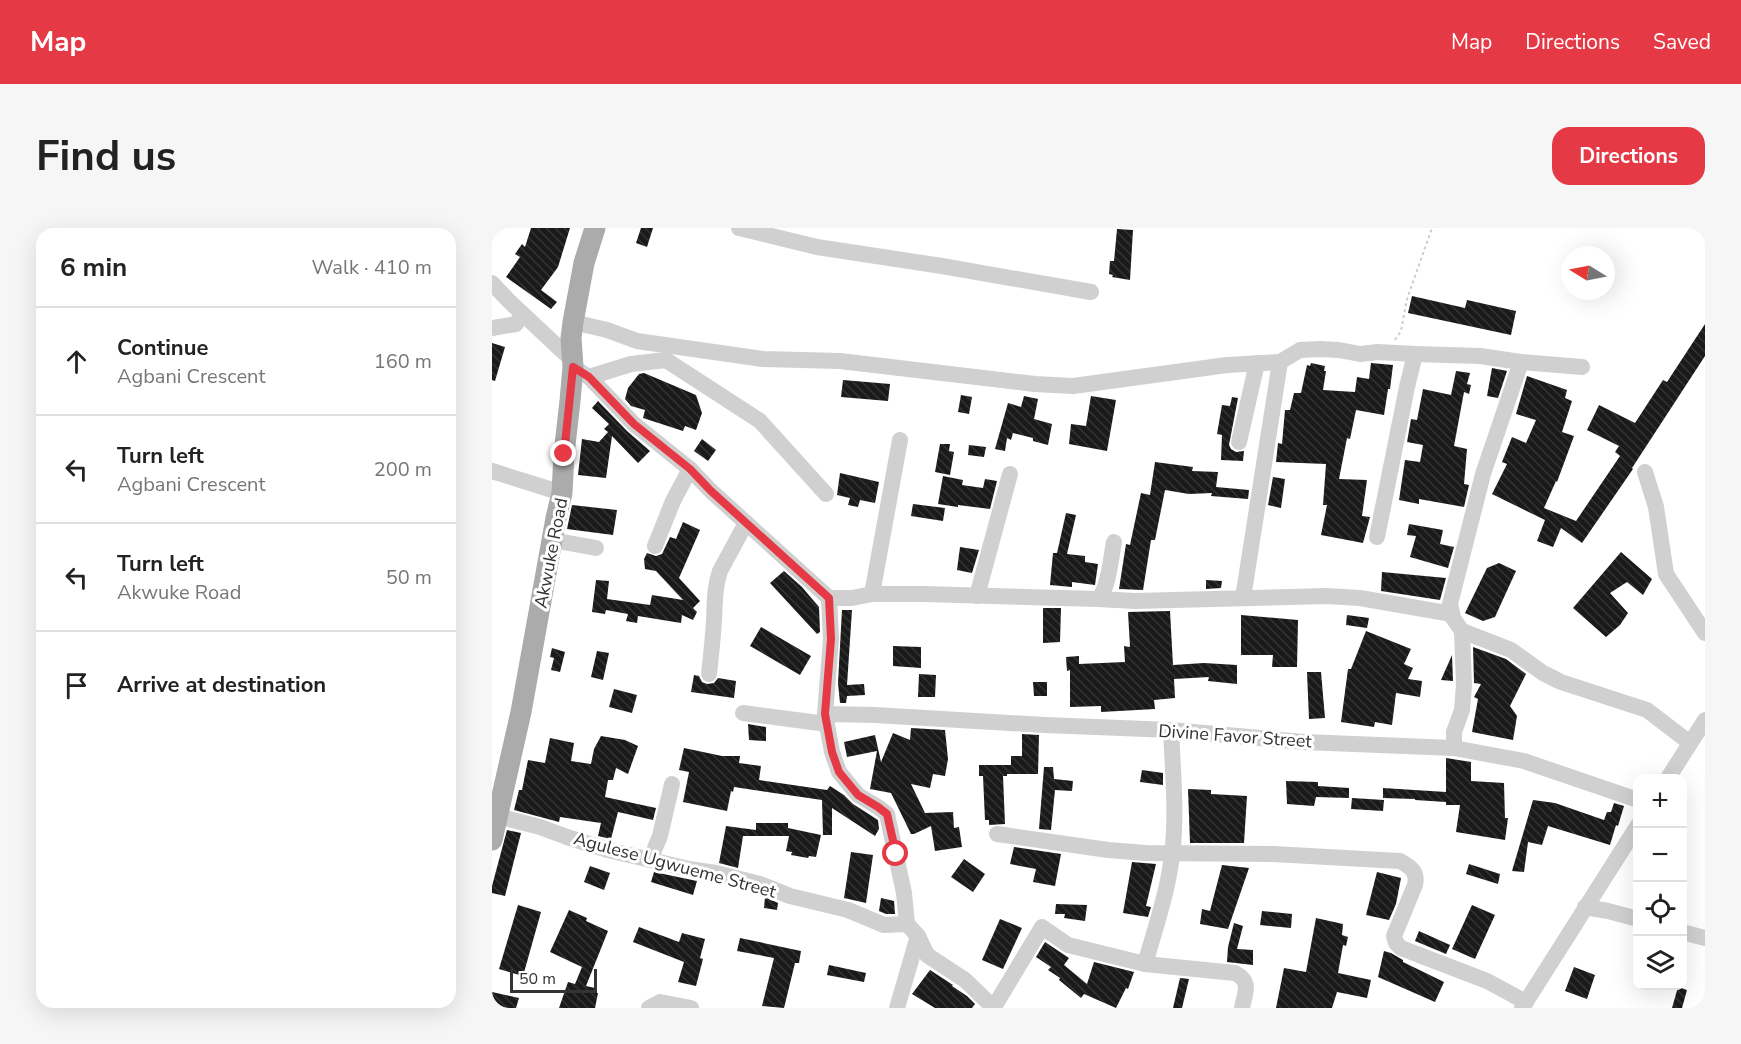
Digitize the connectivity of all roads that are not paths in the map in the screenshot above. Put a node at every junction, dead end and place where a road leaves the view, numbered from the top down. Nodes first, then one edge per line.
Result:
1 (595, 228) edge
2 (739, 228) edge
3 (492, 283) edge
4 (1091, 292) dead end
5 (522, 314) junction
6 (573, 322) junction
7 (492, 328) edge
8 (668, 353) junction
9 (1415, 354) junction
10 (1280, 362) junction
11 (1521, 362) junction
12 (1257, 363) junction
13 (1582, 367) dead end
14 (578, 368) junction
15 (900, 440) dead end
16 (1239, 442) dead end
17 (690, 469) junction
18 (492, 471) edge
19 (1645, 472) dead end
20 (1010, 474) dead end
21 (562, 493) junction
22 (826, 495) dead end
23 (746, 523) junction
24 (1377, 537) dead end
25 (552, 540) junction
26 (1114, 542) dead end
27 (655, 546) dead end
28 (597, 548) dead end
29 (872, 594) junction
30 (977, 596) junction
31 (829, 598) junction
32 (1243, 598) junction
33 (1098, 599) junction
34 (1452, 614) junction
35 (1462, 631) junction
36 (1705, 633) edge
37 (709, 674) dead end
38 (743, 712) dead end
39 (826, 719) junction
40 (1705, 720) edge
41 (1171, 730) junction
42 (1690, 743) junction
43 (1454, 748) junction
44 (1671, 774) edge
45 (672, 784) dead end
46 (1633, 798) edge
47 (497, 816) junction
48 (1636, 828) edge
49 (997, 834) dead end
50 (492, 840) edge
51 (1172, 854) junction
52 (650, 860) junction
53 (1584, 907) junction
54 (1633, 918) edge
55 (913, 930) junction
56 (1687, 933) edge
57 (1705, 938) edge
58 (1145, 964) junction
59 (1524, 1005) edge
60 (683, 1006) edge
61 (902, 1006) edge
62 (648, 1008) edge
63 (994, 1008) edge
64 (1242, 1008) edge

1 - 6 main road, Akwuke Road
2 - 4 street
3 - 5 street
5 - 7 street
5 - 14 street
6 - 8 street
6 - 14 main road, Akwuke Road
8 - 12 street
8 - 14 street
8 - 22 street
9 - 10 street
9 - 11 street
9 - 24 street
10 - 12 street
10 - 32 street
11 - 13 street
11 - 34 street
12 - 16 street
14 - 17 street
14 - 21 main road, Akwuke Road
15 - 29 street
17 - 23 street
17 - 27 street
18 - 21 street
19 - 36 street
20 - 30 street
21 - 25 main road, Akwuke Road
23 - 31 street
23 - 37 street
25 - 28 street
25 - 47 main road, Akwuke Road
26 - 33 street
29 - 30 street
29 - 31 street
30 - 33 street
31 - 39 street
32 - 33 street
32 - 34 street
34 - 35 street
35 - 42 street
35 - 43 street
38 - 39 street, Divine Favor Street
39 - 41 street, Divine Favor Street
39 - 55 street
40 - 42 street
41 - 43 street, Divine Favor Street
41 - 51 street
42 - 44 street
43 - 46 street, Divine Favor Street
45 - 52 street
47 - 50 main road, Akwuke Road
47 - 52 street, Agulese Ugwueme Street
48 - 53 street
49 - 51 street
51 - 58 street
51 - 59 street
52 - 55 street, Agulese Ugwueme Street
53 - 54 street
53 - 59 street
55 - 61 street
55 - 63 street
56 - 57 street
58 - 63 street
58 - 64 street
60 - 62 street

